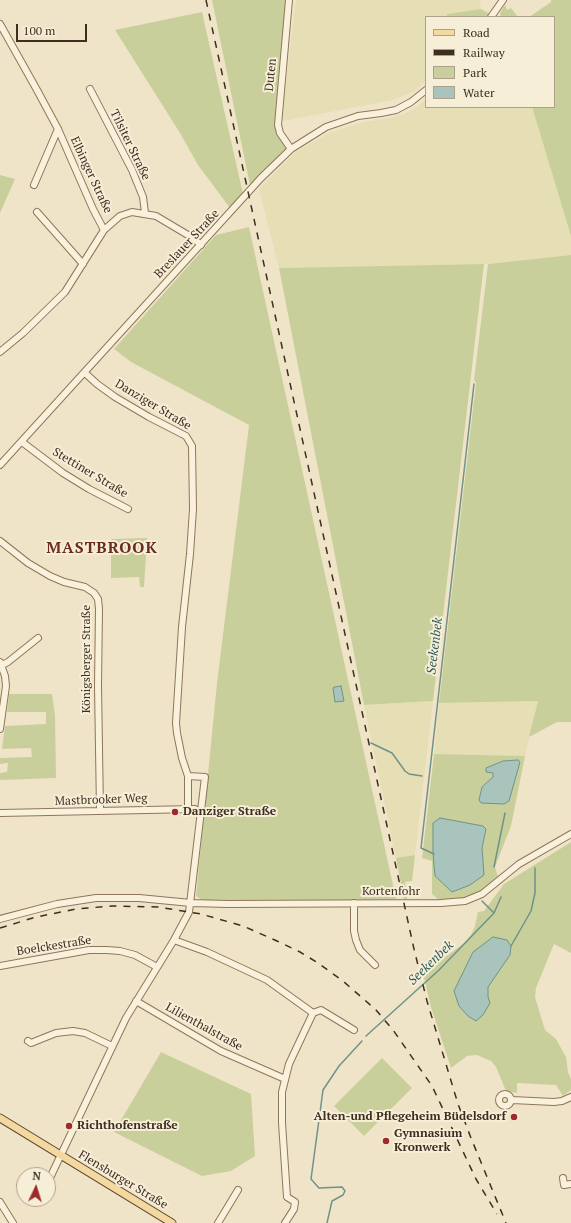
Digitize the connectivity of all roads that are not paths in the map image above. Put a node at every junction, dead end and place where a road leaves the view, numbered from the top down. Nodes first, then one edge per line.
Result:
1 (289, 0) edge
2 (503, 0) edge
3 (492, 16) edge
4 (0, 24) edge
5 (90, 89) dead end
6 (425, 91) edge
7 (58, 129) junction
8 (291, 149) junction
9 (34, 185) dead end
10 (37, 212) dead end
11 (145, 213) junction
12 (104, 230) junction
13 (201, 245) junction
14 (83, 264) junction
15 (0, 352) edge
16 (85, 373) junction
17 (22, 442) junction
18 (0, 465) edge
19 (128, 509) dead end
20 (0, 541) edge
21 (38, 638) dead end
22 (1, 663) edge
23 (0, 729) edge
24 (188, 776) junction
25 (188, 809) junction
26 (100, 811) junction
27 (0, 813) edge
28 (201, 814) junction
29 (571, 834) edge
30 (191, 903) junction
31 (354, 903) junction
32 (0, 919) edge
33 (174, 940) junction
34 (376, 965) dead end
35 (0, 966) edge
36 (157, 967) junction
37 (136, 1001) junction
38 (313, 1013) junction
39 (354, 1030) dead end
40 (28, 1041) dead end
41 (112, 1046) junction
42 (285, 1079) junction
43 (571, 1097) edge
44 (512, 1100) dead end
45 (0, 1118) edge
46 (62, 1155) junction
47 (56, 1167) edge
48 (563, 1178) dead end
49 (571, 1184) edge
50 (238, 1190) dead end
51 (0, 1202) edge
52 (13, 1223) edge
53 (172, 1223) edge
54 (218, 1223) edge
55 (285, 1223) edge

1 - 8 street, Duten
2 - 3 street
4 - 7 street, Elbinger Straße
5 - 11 street, Tilsiter Straße
6 - 8 street, Breslauer Straße
7 - 9 street
7 - 12 street, Elbinger Straße
8 - 13 street, Breslauer Straße
10 - 14 street
11 - 12 street
11 - 13 street
12 - 14 street
13 - 16 street, Breslauer Straße
14 - 15 street
16 - 17 street, Breslauer Straße
16 - 24 street, Danziger Straße
17 - 18 street, Breslauer Straße
17 - 19 street, Stettiner Straße
20 - 26 street, Königsberger Straße
21 - 22 street
22 - 23 street
24 - 25 street, Danziger Straße
24 - 28 street
25 - 26 street, Mastbrooker Weg
25 - 28 street, Mastbrooker Weg
26 - 27 street, Mastbrooker Weg
28 - 30 street
29 - 31 street, Kortenfohr
30 - 31 street, Kortenfohr
30 - 32 street, Kortenfohr
30 - 33 street
31 - 34 street
33 - 36 street
33 - 38 street
35 - 36 street, Boelckestraße
36 - 37 street
37 - 41 street
37 - 42 street, Lilienthalstraße
38 - 39 street
38 - 42 street
40 - 41 street
41 - 46 street
42 - 55 street
43 - 44 street
45 - 46 main road, Flensburger Straße
46 - 47 street, Flensburger Straße
46 - 53 main road, Flensburger Straße
48 - 49 street
50 - 54 street
51 - 52 street

